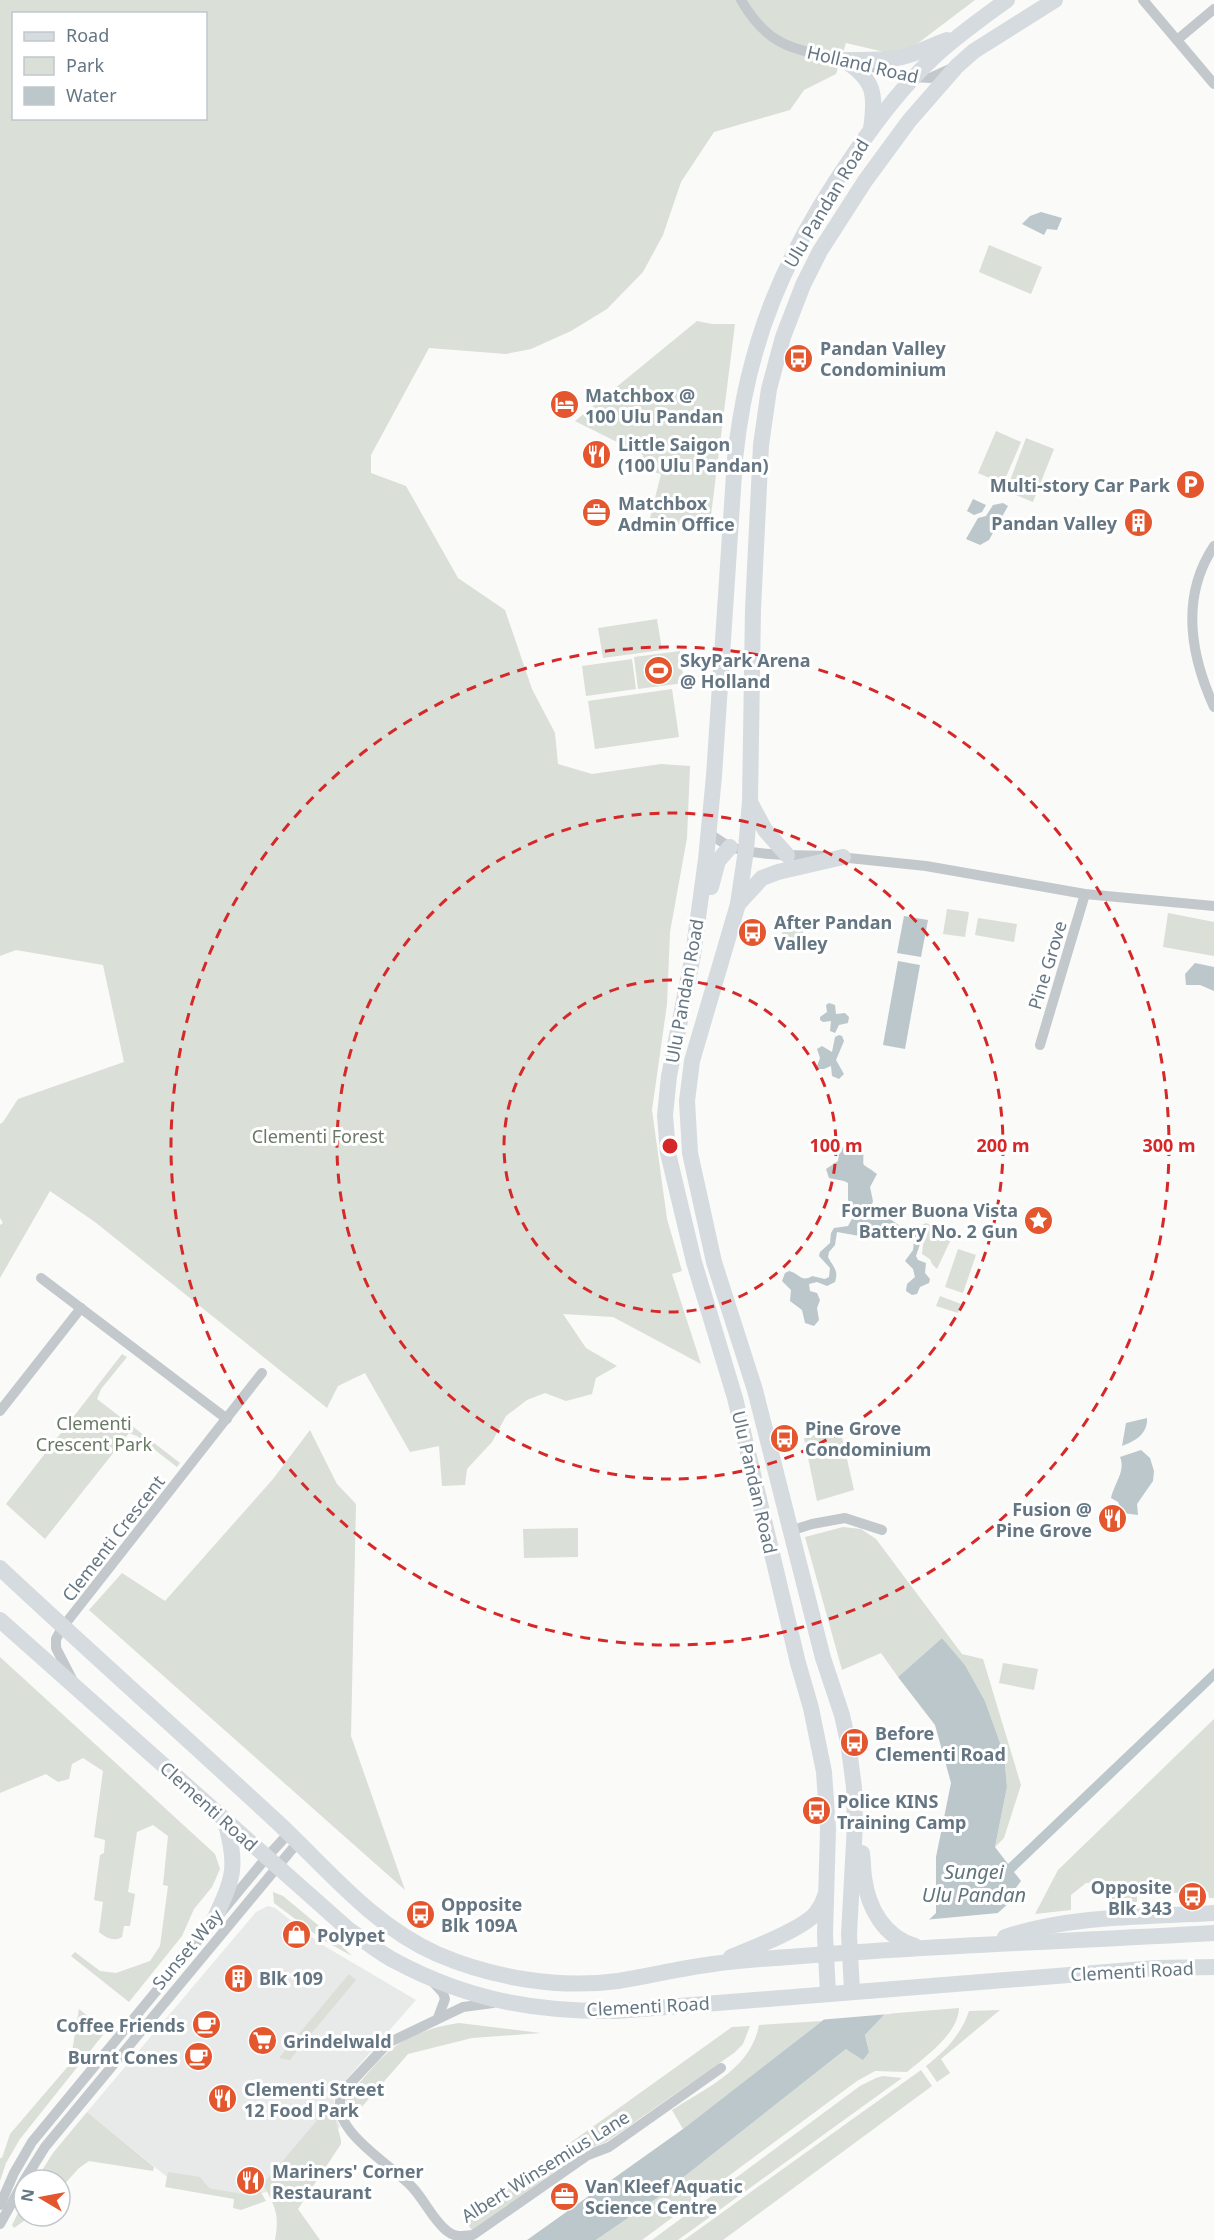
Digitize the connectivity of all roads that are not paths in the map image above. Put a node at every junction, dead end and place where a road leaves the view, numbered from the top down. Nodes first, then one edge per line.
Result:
1 (741, 0) edge
2 (1007, 0) edge
3 (1055, 0) edge
4 (1143, 0) edge
5 (1214, 9) edge
6 (957, 37) junction
7 (1177, 40) junction
8 (843, 60) junction
9 (957, 66) junction
10 (914, 77) junction
11 (1214, 84) edge
12 (871, 129) junction
13 (1214, 546) edge
14 (1214, 707) edge
15 (750, 801) junction
16 (708, 833) junction
17 (738, 848) junction
18 (787, 855) junction
19 (843, 857) junction
20 (1086, 894) junction
21 (738, 904) junction
22 (1214, 906) edge
23 (693, 956) junction
24 (1040, 1045) dead end
25 (41, 1278) dead end
26 (81, 1308) junction
27 (262, 1373) dead end
28 (0, 1411) edge
29 (227, 1419) junction
30 (882, 1530) dead end
31 (790, 1531) junction
32 (0, 1568) edge
33 (0, 1620) edge
34 (62, 1628) junction
35 (831, 1680) junction
36 (74, 1683) junction
37 (811, 1708) junction
38 (225, 1820) junction
39 (855, 1824) junction
40 (293, 1838) junction
41 (271, 1863) junction
42 (826, 1892) junction
43 (1214, 1913) edge
44 (214, 1920) junction
45 (1214, 1933) edge
46 (984, 1944) junction
47 (924, 1948) junction
48 (850, 1953) junction
49 (826, 1955) junction
50 (717, 1964) junction
51 (1214, 1966) edge
52 (427, 1976) junction
53 (852, 1991) junction
54 (828, 1993) junction
55 (502, 2002) junction
56 (438, 2018) junction
57 (721, 2068) dead end
58 (0, 2205) edge
59 (0, 2224) edge

1 - 8 street, Holland Road
2 - 6 main road
3 - 9 main road, Holland Road
4 - 7 street
5 - 7 street
6 - 8 main road
6 - 10 main road, Ulu Pandan Road
7 - 11 street
8 - 10 street, Holland Road
8 - 12 main road
9 - 10 street, Holland Road
9 - 15 main road, Ulu Pandan Road
10 - 12 main road, Ulu Pandan Road
12 - 16 main road, Ulu Pandan Road
13 - 14 street
15 - 17 main road, Ulu Pandan Road
15 - 18 main road
16 - 17 street
16 - 23 main road, Ulu Pandan Road
17 - 18 street
17 - 21 main road, Ulu Pandan Road
17 - 23 main road
18 - 19 street
19 - 20 street
19 - 21 main road
20 - 22 street
20 - 24 street, Pine Grove
21 - 31 main road, Ulu Pandan Road
23 - 37 main road, Ulu Pandan Road
25 - 26 street
26 - 28 street
26 - 29 street
27 - 29 street, Clementi Crescent
29 - 34 street, Clementi Crescent
30 - 31 street
31 - 35 main road, Ulu Pandan Road
32 - 34 main road, Clementi Road
33 - 36 main road, Clementi Road
34 - 36 street, Clementi Crescent
34 - 40 main road, Clementi Road
35 - 37 main road
35 - 39 main road, Ulu Pandan Road
36 - 38 main road, Clementi Road
37 - 42 main road, Ulu Pandan Road
38 - 41 main road, Clementi Road
38 - 44 main road
39 - 47 main road
39 - 48 main road, Ulu Pandan Road
40 - 41 street, Sunset Way
40 - 50 main road, Clementi Road
41 - 44 street, Sunset Way
41 - 52 main road, Clementi Road
41 - 59 street, Sunset Way
42 - 49 main road, Ulu Pandan Road
42 - 50 main road
43 - 46 main road, Clementi Road
44 - 58 street, Sunset Way
45 - 46 main road, Clementi Road
46 - 47 main road, Clementi Road
47 - 48 main road, Clementi Road
48 - 49 main road, Clementi Road
48 - 53 main road, Ulu Pandan Road
49 - 50 main road, Clementi Road
49 - 54 main road, Ulu Pandan Road
51 - 53 main road, Clementi Road
52 - 55 main road, Clementi Road
52 - 56 street
53 - 54 main road, Clementi Road
54 - 55 main road, Clementi Road
55 - 56 street
56 - 57 street, Albert Winsemius Lane

